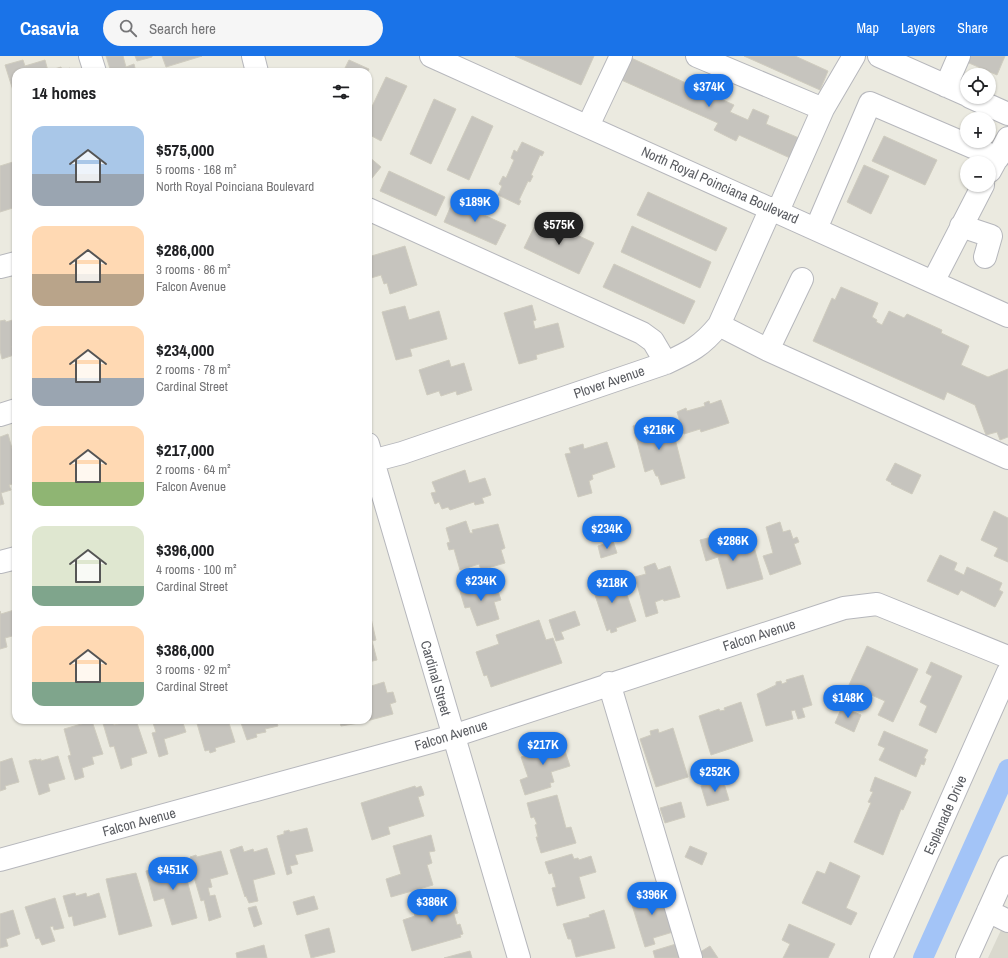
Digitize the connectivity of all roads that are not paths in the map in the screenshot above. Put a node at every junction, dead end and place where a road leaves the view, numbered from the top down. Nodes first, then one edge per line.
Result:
1 (90, 56) edge
2 (253, 56) edge
3 (431, 56) edge
4 (621, 56) edge
5 (697, 56) edge
6 (854, 56) edge
7 (879, 56) edge
8 (959, 56) edge
9 (94, 68) edge
10 (256, 68) edge
11 (946, 86) junction
12 (960, 93) edge
13 (986, 104) edge
14 (823, 109) junction
15 (1008, 114) edge
16 (588, 126) junction
17 (1008, 138) edge
18 (973, 156) edge
19 (996, 160) edge
20 (979, 192) edge
21 (774, 210) junction
22 (372, 211) edge
23 (961, 226) junction
24 (816, 229) junction
25 (985, 257) dead end
26 (12, 264) edge
27 (0, 267) edge
28 (802, 280) dead end
29 (933, 282) junction
30 (1008, 316) edge
31 (719, 325) junction
32 (768, 350) junction
33 (666, 363) junction
34 (12, 411) edge
35 (0, 415) edge
36 (372, 456) edge
37 (1008, 458) edge
38 (372, 463) edge
39 (12, 559) edge
40 (0, 562) edge
41 (1008, 657) edge
42 (1008, 672) edge
43 (609, 683) junction
44 (453, 736) junction
45 (0, 860) edge
46 (1008, 867) edge
47 (988, 911) junction
48 (1008, 921) edge
49 (519, 958) edge
50 (691, 958) edge
51 (881, 958) edge
52 (967, 958) edge

1 - 9 street
2 - 10 street
3 - 16 street, North Royal Poinciana Boulevard
4 - 16 street
5 - 14 street
6 - 14 street, Plover Avenue
7 - 11 street
8 - 11 street
11 - 12 street
13 - 15 street
14 - 21 street, Plover Avenue
16 - 21 street, North Royal Poinciana Boulevard
17 - 19 street
18 - 24 street
20 - 23 street
21 - 24 street, North Royal Poinciana Boulevard
21 - 31 street, Plover Avenue
22 - 33 street
23 - 25 street
23 - 29 street
24 - 29 street, North Royal Poinciana Boulevard
26 - 27 street
28 - 32 street
29 - 30 street, North Royal Poinciana Boulevard
31 - 32 street
31 - 33 street, Plover Avenue
32 - 37 street
33 - 36 street, Plover Avenue
34 - 35 street
38 - 44 street, Cardinal Street
39 - 40 street
41 - 43 street, Falcon Avenue
42 - 51 street, Esplanade Drive
43 - 44 street, Falcon Avenue
43 - 50 street
44 - 45 street, Falcon Avenue
44 - 49 street, Cardinal Street
46 - 47 street
47 - 48 street
47 - 52 street

